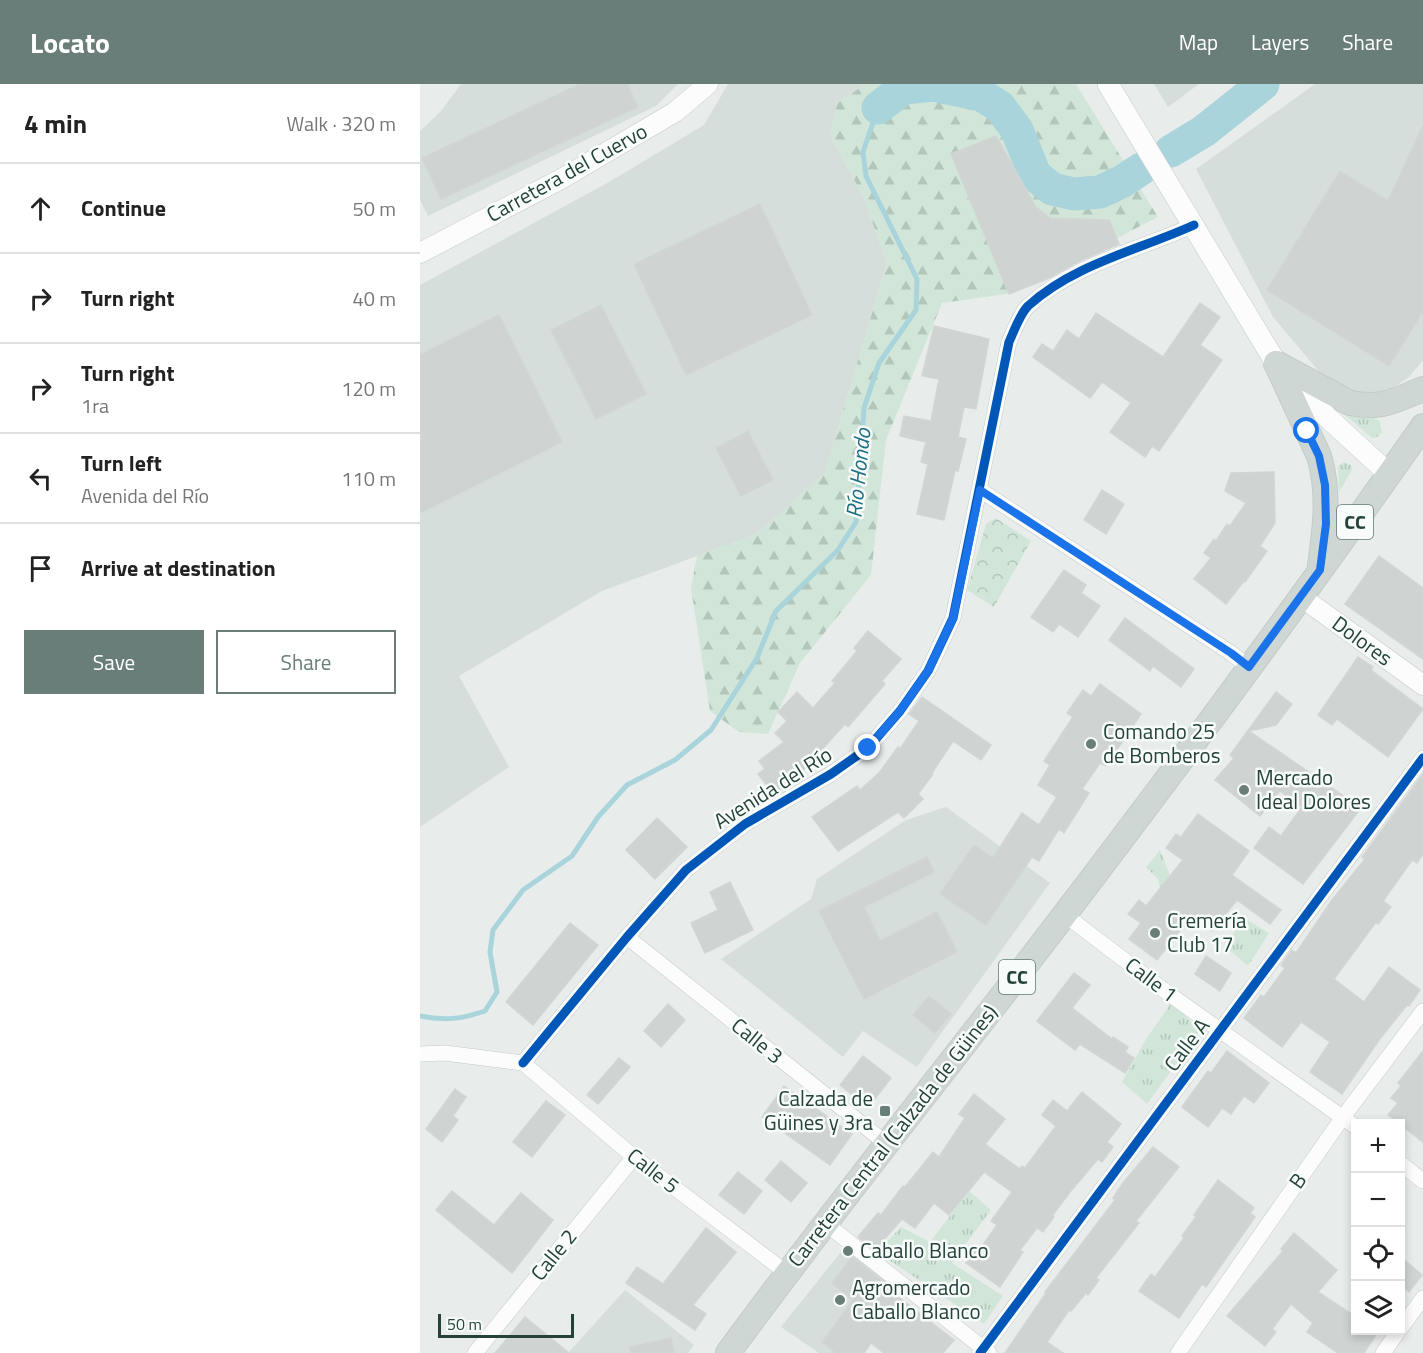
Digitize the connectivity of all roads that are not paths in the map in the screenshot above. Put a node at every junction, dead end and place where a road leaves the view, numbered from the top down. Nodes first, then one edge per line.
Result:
1 (708, 84) edge
2 (1108, 84) edge
3 (1194, 225) junction
4 (420, 253) edge
5 (1276, 363) junction
6 (1423, 389) edge
7 (1423, 426) edge
8 (1389, 474) junction
9 (980, 490) junction
10 (1320, 570) junction
11 (1300, 597) junction
12 (1249, 667) junction
13 (1423, 685) edge
14 (1423, 758) edge
15 (1065, 915) junction
16 (627, 937) junction
17 (1423, 1011) edge
18 (1220, 1031) junction
19 (420, 1054) edge
20 (523, 1063) junction
21 (1343, 1117) junction
22 (1351, 1123) edge
23 (886, 1144) junction
24 (633, 1157) junction
25 (1405, 1166) edge
26 (1423, 1181) edge
27 (825, 1224) junction
28 (787, 1273) junction
29 (1423, 1298) edge
30 (1405, 1323) edge
31 (1396, 1335) edge
32 (984, 1352) edge
33 (475, 1353) edge
34 (728, 1353) edge
35 (1178, 1353) edge
36 (1383, 1353) edge

1 - 4 street, Carretera del Cuervo
2 - 3 main road
3 - 5 main road
3 - 9 street, Avenida del Río
5 - 6 main road
5 - 8 main road
5 - 10 main road
7 - 8 main road, Carretera Central (Calzada de Güines) / CC
8 - 10 main road, Carretera Central (Calzada de Güines) / CC
9 - 12 street
9 - 16 street, Avenida del Río
10 - 11 main road, Carretera Central (Calzada de Güines) / CC
11 - 12 main road, Carretera Central (Calzada de Güines) / CC
11 - 13 street, Dolores
12 - 15 main road, Carretera Central (Calzada de Güines) / CC
14 - 18 street, Calle A
15 - 18 street, Calle 1
15 - 23 main road, Carretera Central (Calzada de Güines) / CC
16 - 20 street, Avenida del Río
16 - 23 street, Calle 3
17 - 21 street, B
18 - 21 street, Calle 1
18 - 32 street, Calle A
19 - 20 street
20 - 24 street, Calle 5
21 - 22 street, Calle 1
21 - 35 street, B
23 - 27 main road, Carretera Central (Calzada de Güines) / CC
24 - 28 street, Calle 5
24 - 33 street, Calle 2
25 - 26 street
27 - 28 main road, Carretera Central (Calzada de Güines) / CC
27 - 32 street
28 - 34 main road, Carretera Central (Calzada de Güines) / CC
29 - 30 street
31 - 36 street

